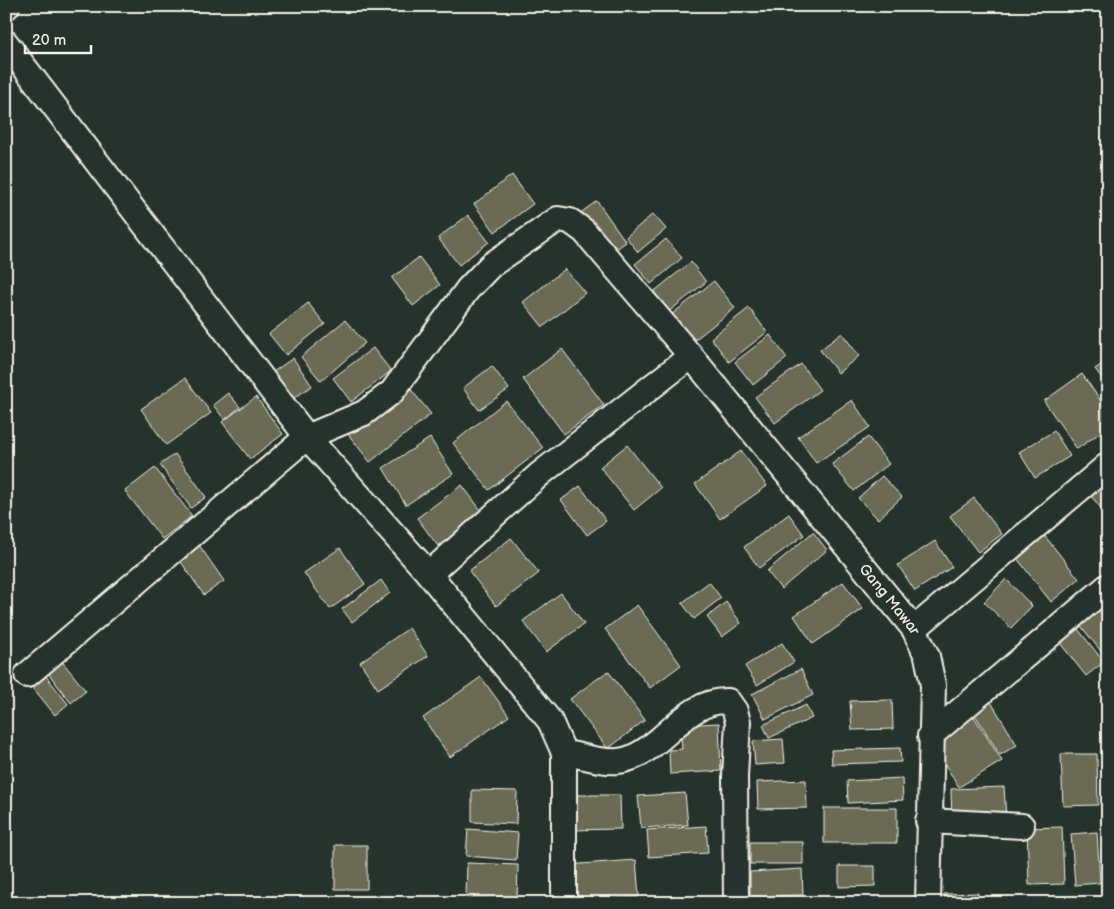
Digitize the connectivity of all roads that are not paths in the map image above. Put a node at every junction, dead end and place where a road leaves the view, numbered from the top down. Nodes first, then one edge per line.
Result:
1 (6, 43) edge
2 (691, 356) junction
3 (307, 437) junction
4 (1108, 465) edge
5 (429, 574) junction
6 (1108, 586) edge
7 (914, 629) junction
8 (27, 675) dead end
9 (930, 736) junction
10 (564, 753) junction
11 (928, 821) junction
12 (1022, 826) dead end
13 (564, 903) edge
14 (736, 903) edge
15 (928, 903) edge

1 - 3 street
2 - 3 street, Gang Mawar
2 - 5 street
2 - 7 street, Gang Mawar
3 - 5 street
3 - 8 street
4 - 7 street
5 - 10 street
6 - 9 street
7 - 9 street, Gang Mawar
9 - 11 street, Gang Mawar
10 - 13 street
10 - 14 street
11 - 12 street
11 - 15 street, Gang Mawar

